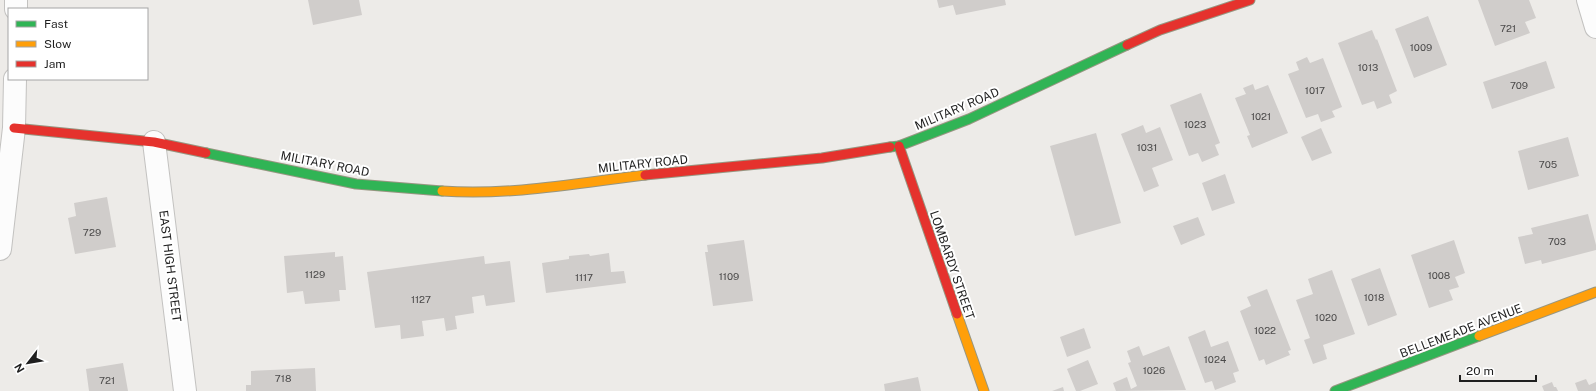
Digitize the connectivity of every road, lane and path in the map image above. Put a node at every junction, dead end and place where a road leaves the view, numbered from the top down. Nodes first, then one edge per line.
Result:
1 (1250, 0) edge
2 (1588, 0) edge
3 (1596, 27) edge
4 (15, 80) edge
5 (14, 128) junction
6 (154, 142) junction
7 (899, 146) junction
8 (0, 249) edge
9 (1596, 292) edge
10 (185, 391) edge
11 (984, 391) edge
12 (1335, 391) edge

1 - 7 street, MILITARY ROAD
2 - 3 street
4 - 5 street
5 - 6 street, MILITARY ROAD
5 - 8 street
6 - 7 street, MILITARY ROAD
6 - 10 street, EAST HIGH STREET
7 - 11 street, LOMBARDY STREET
9 - 12 street, BELLEMEADE AVENUE

